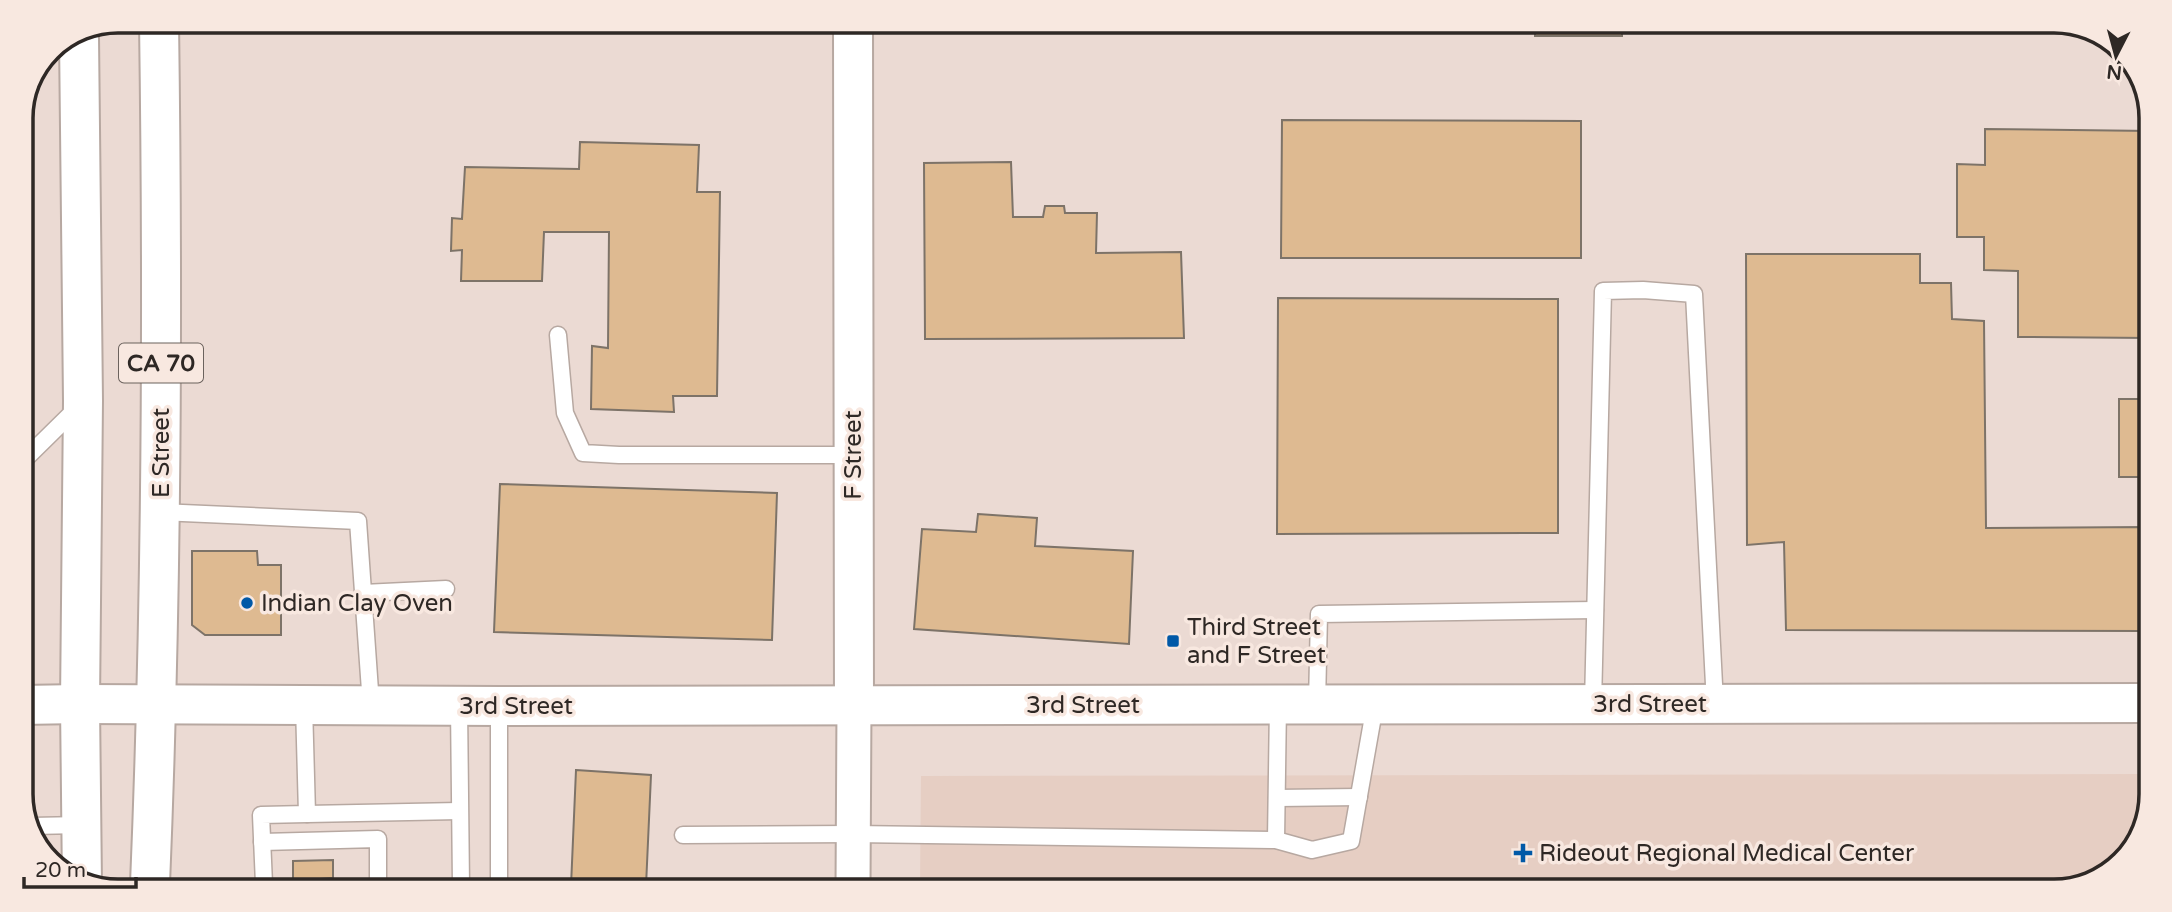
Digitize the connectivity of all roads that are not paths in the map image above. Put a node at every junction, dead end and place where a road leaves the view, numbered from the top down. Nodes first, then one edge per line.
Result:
1 (159, 33) edge
2 (853, 33) edge
3 (79, 43) edge
4 (558, 335) dead end
5 (83, 401) junction
6 (33, 451) edge
7 (853, 455) junction
8 (160, 512) junction
9 (446, 589) dead end
10 (363, 593) junction
11 (1595, 610) junction
12 (2139, 703) edge
13 (80, 704) junction
14 (1278, 704) junction
15 (1317, 704) junction
16 (1375, 704) junction
17 (1593, 704) junction
18 (1715, 704) junction
19 (33, 705) edge
20 (158, 705) junction
21 (304, 705) junction
22 (370, 705) junction
23 (459, 706) junction
24 (499, 706) junction
25 (854, 706) junction
26 (1359, 797) junction
27 (1277, 798) junction
28 (459, 811) junction
29 (307, 814) junction
30 (82, 825) junction
31 (40, 826) edge
32 (854, 834) junction
33 (683, 835) dead end
34 (1276, 840) junction
35 (262, 842) junction
36 (82, 870) edge
37 (150, 879) edge
38 (264, 879) edge
39 (378, 879) edge
40 (461, 879) edge
41 (499, 879) edge
42 (853, 879) edge

1 - 8 main road, E Street / CA 70
2 - 7 main road, F Street
3 - 5 main road, CA 70
4 - 7 lane
5 - 6 lane
5 - 13 main road, CA 70
7 - 25 main road, F Street
8 - 10 lane
8 - 20 main road, E Street / CA 70
9 - 10 lane
10 - 22 lane
11 - 15 lane
11 - 17 lane
11 - 18 lane
12 - 18 main road, 3rd Street
13 - 19 main road, 3rd Street
13 - 20 main road, 3rd Street
13 - 30 main road, CA 70
14 - 15 main road, 3rd Street
14 - 25 main road, 3rd Street
14 - 27 lane
15 - 16 main road, 3rd Street
16 - 17 main road, 3rd Street
16 - 26 lane
17 - 18 main road, 3rd Street
20 - 21 main road, 3rd Street
20 - 37 main road, E Street / CA 70
21 - 22 main road, 3rd Street
21 - 29 lane
22 - 23 main road, 3rd Street
23 - 24 main road, 3rd Street
23 - 28 lane
24 - 25 main road, 3rd Street
24 - 41 lane
25 - 32 street, F Street
26 - 27 lane
26 - 34 lane
27 - 34 lane
28 - 29 lane
28 - 40 lane
29 - 35 lane
30 - 31 lane
30 - 36 main road, CA 70
32 - 33 lane
32 - 34 lane
32 - 42 street, F Street
35 - 38 lane
35 - 39 lane

